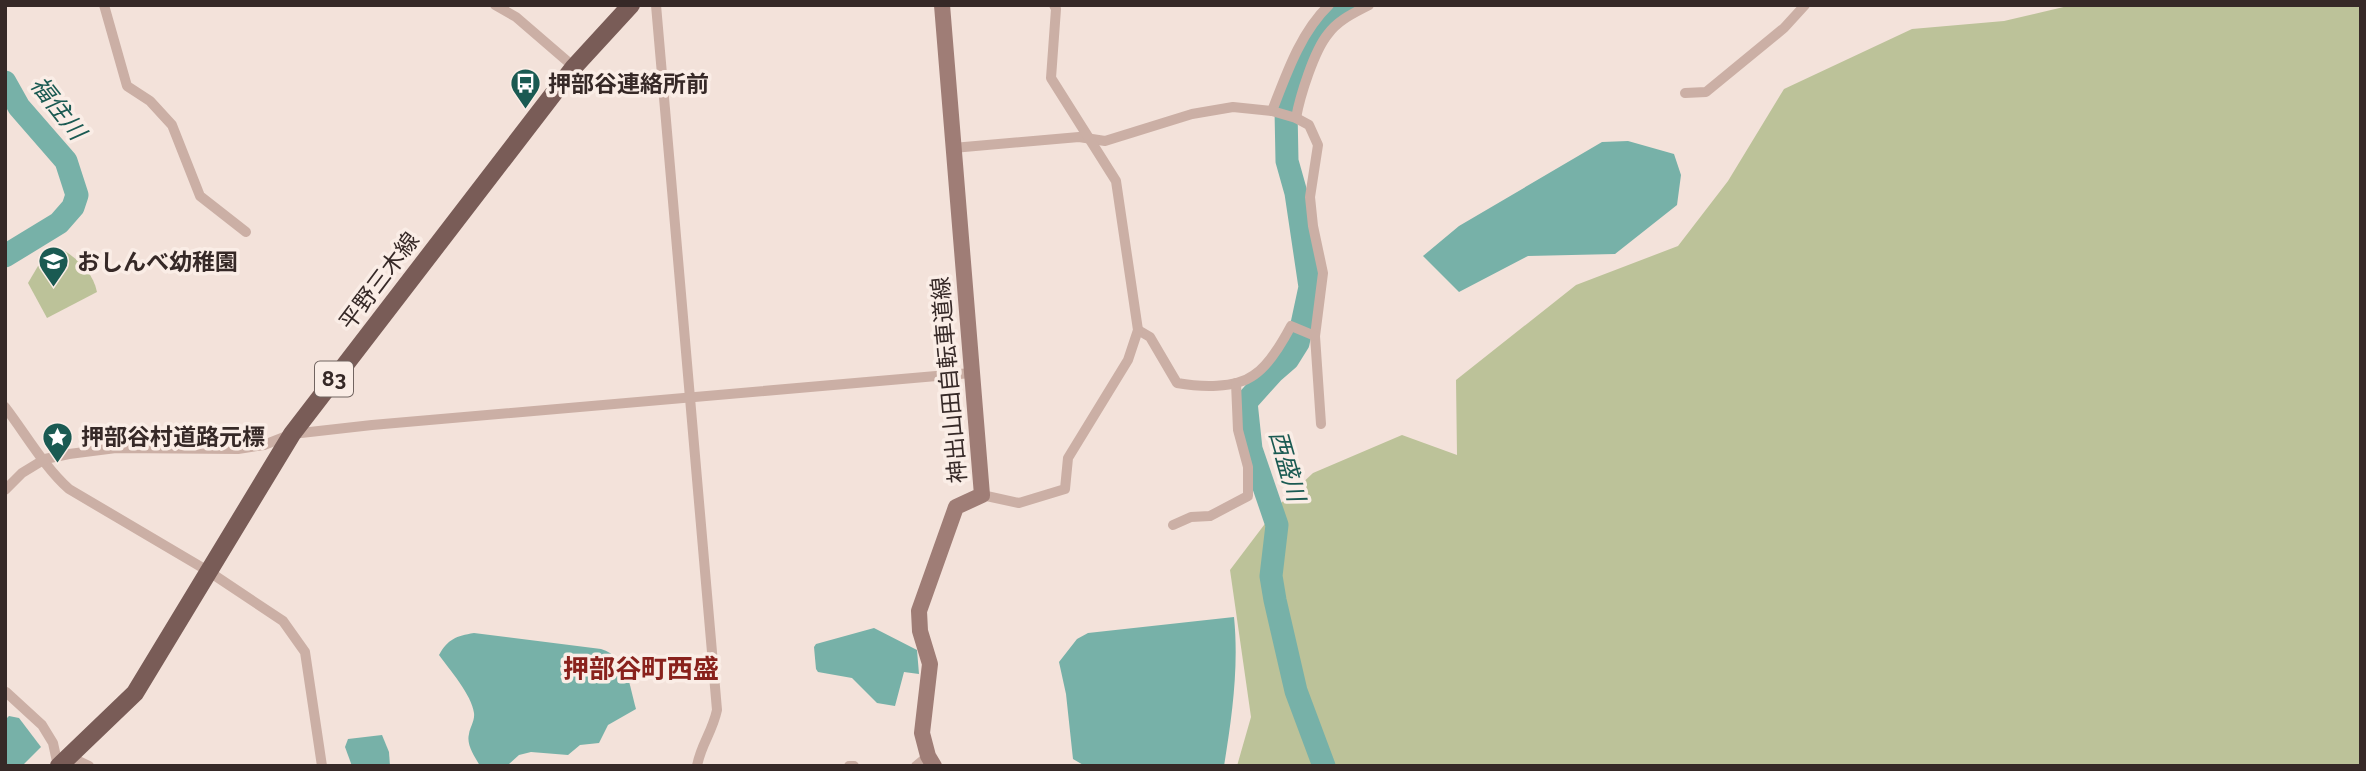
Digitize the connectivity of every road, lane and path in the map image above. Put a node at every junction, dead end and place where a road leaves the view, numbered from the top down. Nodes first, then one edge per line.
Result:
1 (104, 5) edge
2 (495, 5) edge
3 (631, 5) edge
4 (656, 5) edge
5 (942, 5) edge
6 (1054, 5) edge
7 (1329, 5) edge
8 (1369, 5) edge
9 (1805, 5) edge
10 (574, 67) junction
11 (1685, 93) dead end
12 (1272, 111) junction
13 (1296, 118) junction
14 (1090, 140) junction
15 (953, 148) junction
16 (246, 232) dead end
17 (1138, 330) junction
18 (1315, 335) junction
19 (971, 373) junction
20 (1236, 383) junction
21 (690, 397) junction
22 (5, 407) edge
23 (1321, 424) dead end
24 (292, 435) junction
25 (45, 459) junction
26 (5, 490) edge
27 (982, 495) junction
28 (1172, 525) dead end
29 (208, 571) junction
30 (6, 691) edge
31 (62, 763) edge
32 (926, 763) edge
33 (89, 766) edge
34 (322, 766) edge
35 (697, 766) edge

1 - 16 street
2 - 10 street
3 - 10 main road, 平野三木線 / 83
4 - 21 street
5 - 15 main road, 神出山田自転車道線
6 - 14 street
7 - 12 street
8 - 13 street
9 - 11 street
10 - 24 main road, 平野三木線 / 83
12 - 13 street
12 - 14 street
13 - 18 street
14 - 15 street
14 - 17 street
15 - 19 main road, 神出山田自転車道線
17 - 20 street
17 - 27 street
18 - 20 street
18 - 23 street
19 - 21 street
19 - 27 main road, 神出山田自転車道線
20 - 28 street
21 - 24 street
21 - 35 street
22 - 25 street
24 - 25 street
24 - 29 main road, 平野三木線 / 83
25 - 26 street
25 - 29 street
27 - 32 main road, 神出山田自転車道線
29 - 31 main road, 平野三木線 / 83
29 - 34 street
30 - 31 street
31 - 33 street

